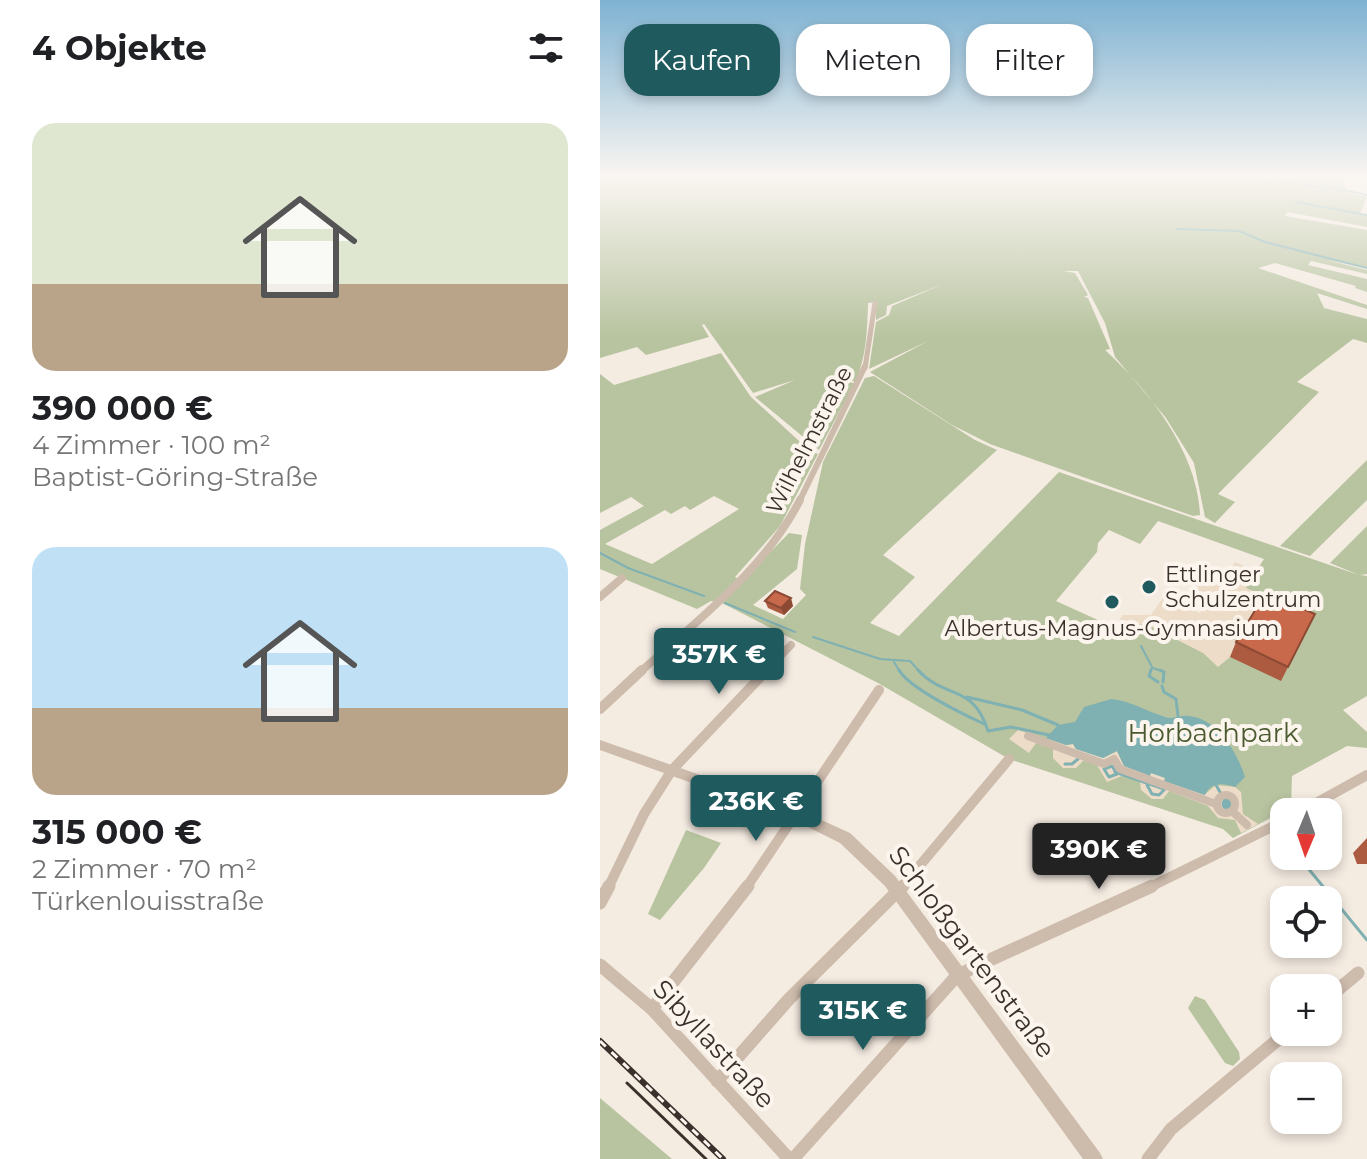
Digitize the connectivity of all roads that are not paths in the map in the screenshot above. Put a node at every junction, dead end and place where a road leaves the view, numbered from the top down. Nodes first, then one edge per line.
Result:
1 (875, 303) dead end
2 (622, 578) dead end
3 (600, 597) edge
4 (791, 645) dead end
5 (879, 690) dead end
6 (600, 709) edge
7 (1028, 736) dead end
8 (600, 745) edge
9 (1009, 759) dead end
10 (672, 770) junction
11 (1367, 775) edge
12 (1239, 790) dead end
13 (1232, 798) junction
14 (1325, 798) edge
15 (1216, 804) junction
16 (1233, 812) junction
17 (795, 814) junction
18 (1247, 825) dead end
19 (1270, 829) edge
20 (898, 891) junction
21 (600, 903) edge
22 (600, 965) edge
23 (1358, 973) dead end
24 (960, 976) junction
25 (1342, 986) edge
26 (652, 1009) junction
27 (1270, 1046) edge
28 (717, 1081) junction
29 (791, 1159) edge
30 (1094, 1159) edge
31 (1148, 1159) edge

1 - 6 street, Wilhelmstraße
2 - 3 street
4 - 10 street
5 - 17 street
7 - 15 street
8 - 10 street, Schloßgartenstraße
9 - 20 street
10 - 17 street, Schloßgartenstraße
10 - 21 street
11 - 14 street
12 - 13 street
13 - 15 street
13 - 16 street
15 - 16 street
16 - 18 street
17 - 20 street, Schloßgartenstraße
17 - 26 street
19 - 24 street
20 - 24 street, Schloßgartenstraße
20 - 28 street
22 - 26 street, Sibyllastraße
23 - 25 street
24 - 29 street
24 - 30 street, Schloßgartenstraße
26 - 28 street, Sibyllastraße
27 - 31 street
28 - 29 street, Sibyllastraße

